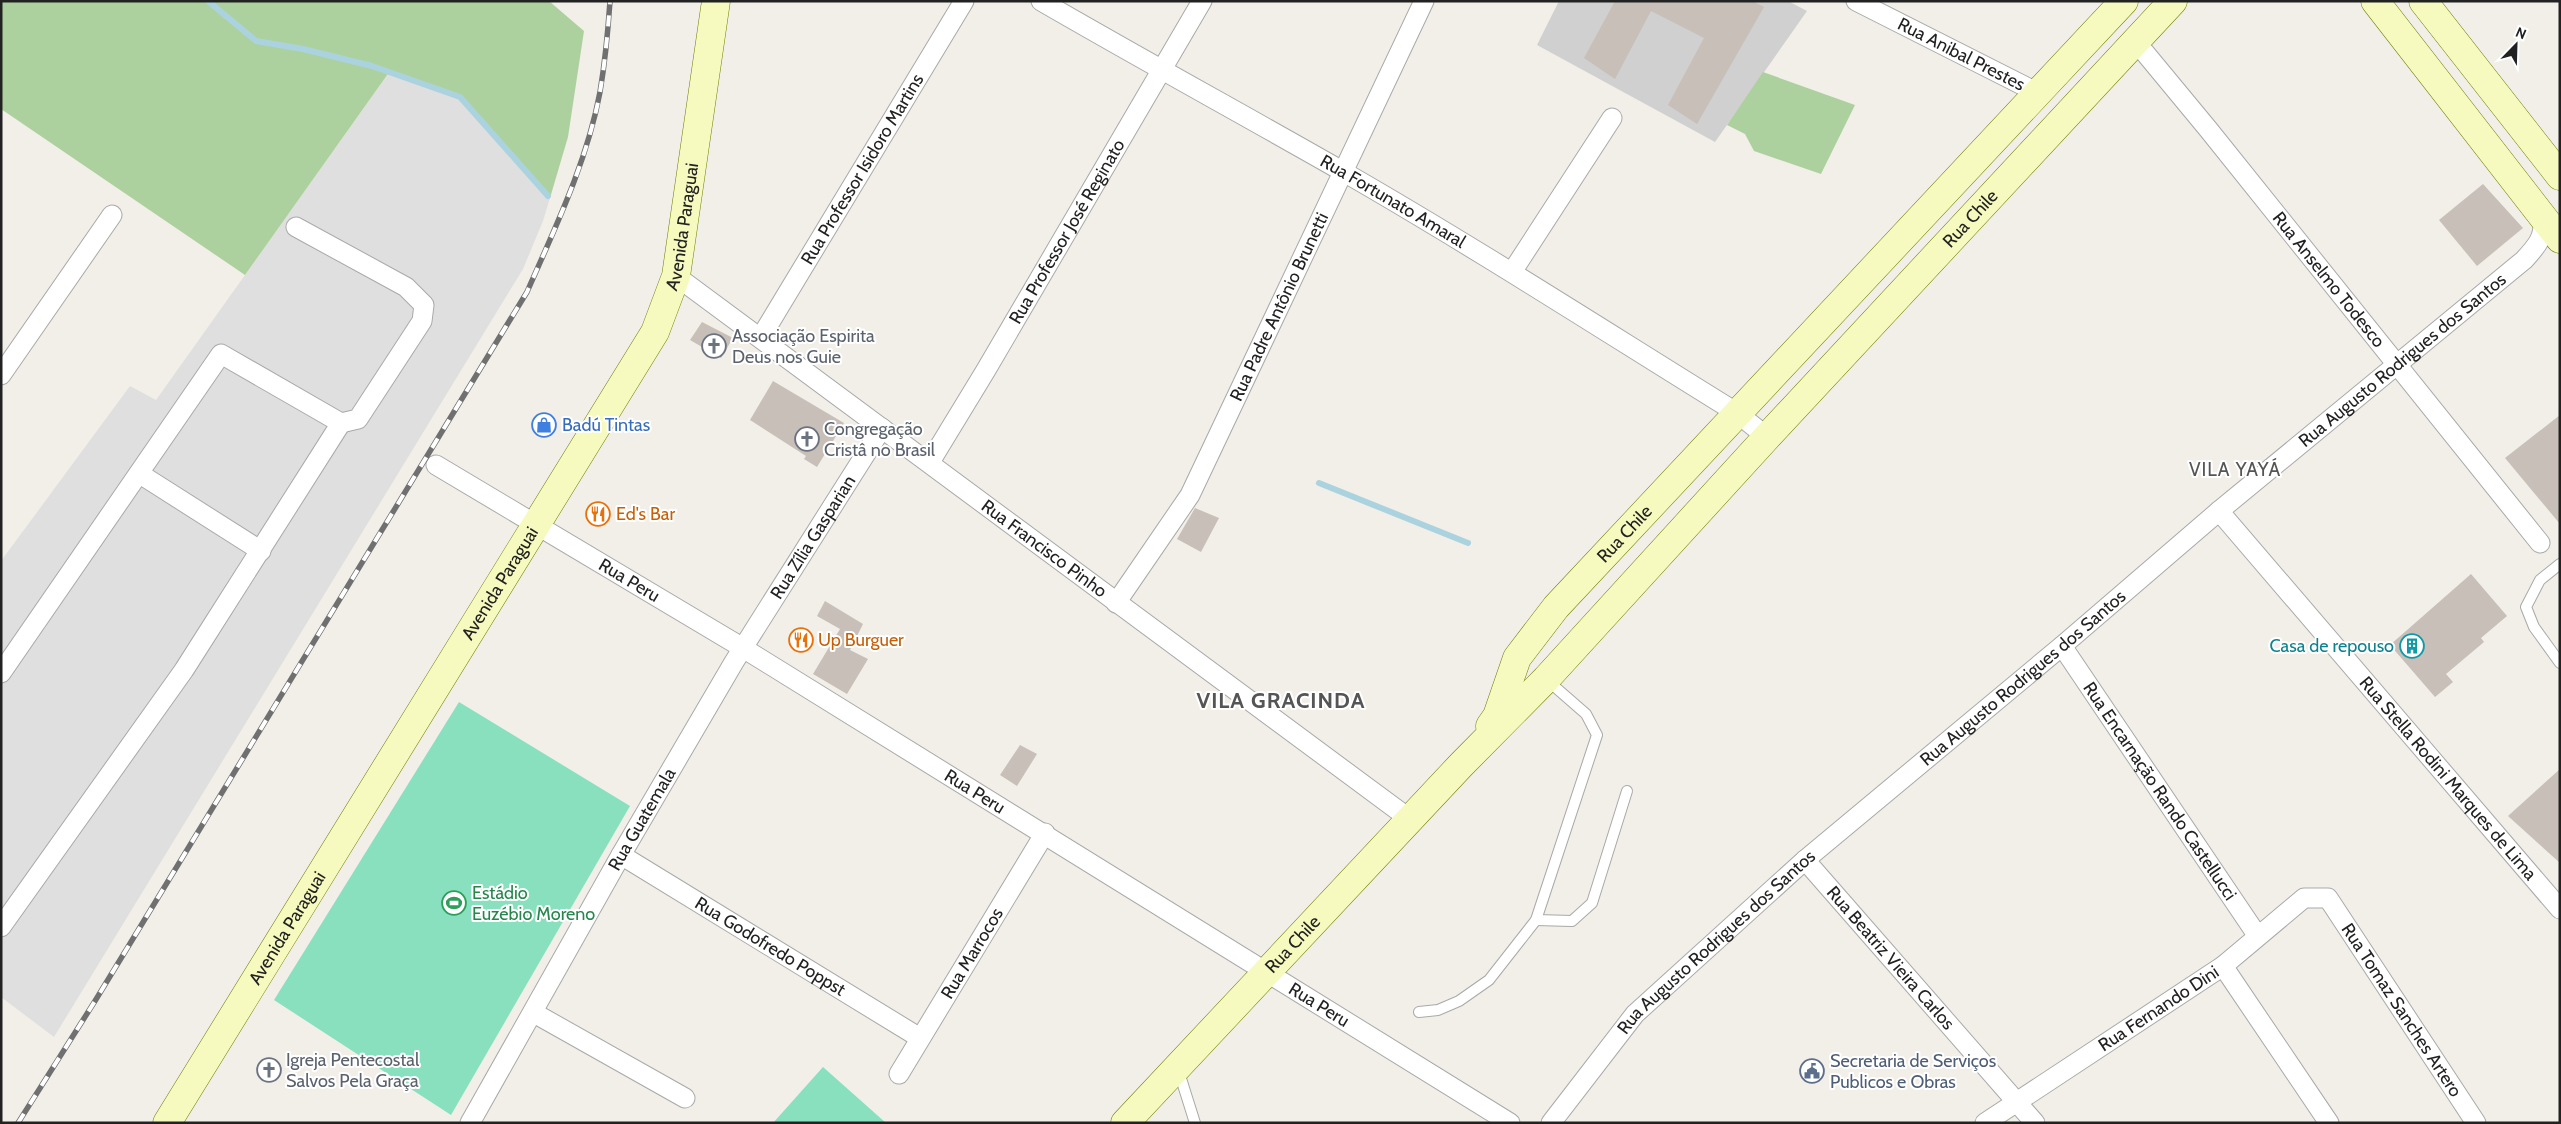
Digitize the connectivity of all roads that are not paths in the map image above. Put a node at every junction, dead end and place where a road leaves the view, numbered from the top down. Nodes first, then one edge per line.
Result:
1 (716, 1) edge
2 (964, 1) edge
3 (1041, 1) edge
4 (1202, 1) edge
5 (1424, 1) edge
6 (1856, 1) edge
7 (2124, 1) edge
8 (2173, 1) edge
9 (2375, 1) edge
10 (2423, 1) edge
11 (2136, 42) junction
12 (1160, 70) junction
13 (2038, 93) junction
14 (1612, 118) dead end
15 (1342, 171) junction
16 (2560, 176) edge
17 (112, 215) dead end
18 (2543, 217) junction
19 (296, 227) dead end
20 (2560, 239) edge
21 (2560, 251) edge
22 (2524, 260) junction
23 (1512, 272) junction
24 (676, 276) junction
25 (761, 337) junction
26 (2396, 364) junction
27 (1, 375) edge
28 (1737, 414) junction
29 (341, 423) junction
30 (882, 428) junction
31 (1767, 437) junction
32 (930, 462) junction
33 (436, 465) dead end
34 (140, 474) junction
35 (2219, 511) junction
36 (536, 527) junction
37 (2540, 543) dead end
38 (261, 551) junction
39 (2560, 564) edge
40 (1116, 603) junction
41 (2062, 646) junction
42 (743, 648) junction
43 (1517, 658) junction
44 (2560, 663) edge
45 (1, 673) edge
46 (1546, 679) junction
47 (1460, 766) junction
48 (1627, 791) dead end
49 (1411, 820) junction
50 (1045, 833) junction
51 (621, 855) junction
52 (1805, 860) junction
53 (2328, 898) joint
54 (2560, 909) edge
55 (1536, 920) junction
56 (1, 927) edge
57 (2257, 935) junction
58 (2223, 966) junction
59 (1269, 972) junction
60 (1419, 1012) dead end
61 (534, 1013) junction
62 (920, 1038) junction
63 (1177, 1067) junction
64 (899, 1074) dead end
65 (685, 1098) dead end
66 (2016, 1101) junction
67 (168, 1123) edge
68 (470, 1123) edge
69 (1125, 1123) edge
70 (1195, 1123) edge
71 (1510, 1123) edge
72 (1551, 1123) edge
73 (1985, 1123) edge
74 (2035, 1123) edge
75 (2329, 1123) edge
76 (2476, 1123) edge

1 - 24 main road, Avenida Paraguai
2 - 25 street, Rua Professor Isidoro Martins
3 - 12 street, Rua Fortunato Amaral
4 - 12 street, Rua Professor José Reginato
5 - 15 street, Rua Padre Antônio Brunetti
6 - 13 street, Rua Anibal Prestes
7 - 13 main road, Rua Chile
8 - 11 main road, Rua Chile
9 - 18 main road
10 - 16 main road
11 - 26 street, Rua Anselmo Todesco
11 - 31 main road, Rua Chile
12 - 15 street, Rua Fortunato Amaral
12 - 32 street, Rua Professor José Reginato
13 - 28 main road, Rua Chile
14 - 23 street
15 - 23 street, Rua Fortunato Amaral
15 - 40 street, Rua Padre Antônio Brunetti
17 - 27 street
18 - 20 main road
18 - 22 street, Rua Augusto Rodrigues dos Santos
19 - 29 street
21 - 22 street, Rua Augusto Rodrigues dos Santos
22 - 26 street, Rua Augusto Rodrigues dos Santos
23 - 28 street, Rua Fortunato Amaral
24 - 25 street, Rua Francisco Pinho
24 - 36 main road, Avenida Paraguai
25 - 30 street, Rua Francisco Pinho
26 - 35 street, Rua Augusto Rodrigues dos Santos
26 - 37 street, Rua Anselmo Todesco
28 - 31 street
28 - 43 main road, Rua Chile
29 - 34 street
29 - 38 street
30 - 32 street, Rua Francisco Pinho
30 - 42 street, Rua Zília Gasparian
31 - 46 main road, Rua Chile
32 - 40 street, Rua Francisco Pinho
33 - 36 street, Rua Peru
34 - 38 street
34 - 45 street
35 - 41 street, Rua Augusto Rodrigues dos Santos
35 - 54 street, Rua Stella Rodini Marques de Lima
36 - 42 street, Rua Peru
36 - 67 main road, Avenida Paraguai
38 - 56 street
39 - 44 lane
40 - 49 street, Rua Francisco Pinho
41 - 52 street, Rua Augusto Rodrigues dos Santos
41 - 57 street, Rua Encarnação Rando Castellucci
42 - 50 street, Rua Peru
42 - 51 street, Rua Guatemala
43 - 46 main road
43 - 47 main road, Rua Chile
46 - 47 main road, Rua Chile
46 - 55 lane
47 - 49 main road, Rua Chile
48 - 55 lane
49 - 59 main road, Rua Chile
50 - 59 street, Rua Peru
50 - 62 street, Rua Marrocos
51 - 61 street, Rua Guatemala
51 - 62 street, Rua Godofredo Poppst
52 - 66 street, Rua Beatriz Vieira Carlos
52 - 72 street, Rua Augusto Rodrigues dos Santos
53 - 57 street, Rua Fernando Dini
53 - 76 street, Rua Tomaz Sanches Artero
55 - 60 lane
57 - 58 street, Rua Fernando Dini
58 - 66 street, Rua Fernando Dini
58 - 75 street
59 - 63 main road, Rua Chile
59 - 71 street, Rua Peru
61 - 65 street
61 - 68 street, Rua Guatemala
62 - 64 street, Rua Marrocos
63 - 69 main road, Rua Chile
63 - 70 lane
66 - 73 street, Rua Fernando Dini
66 - 74 street, Rua Beatriz Vieira Carlos

